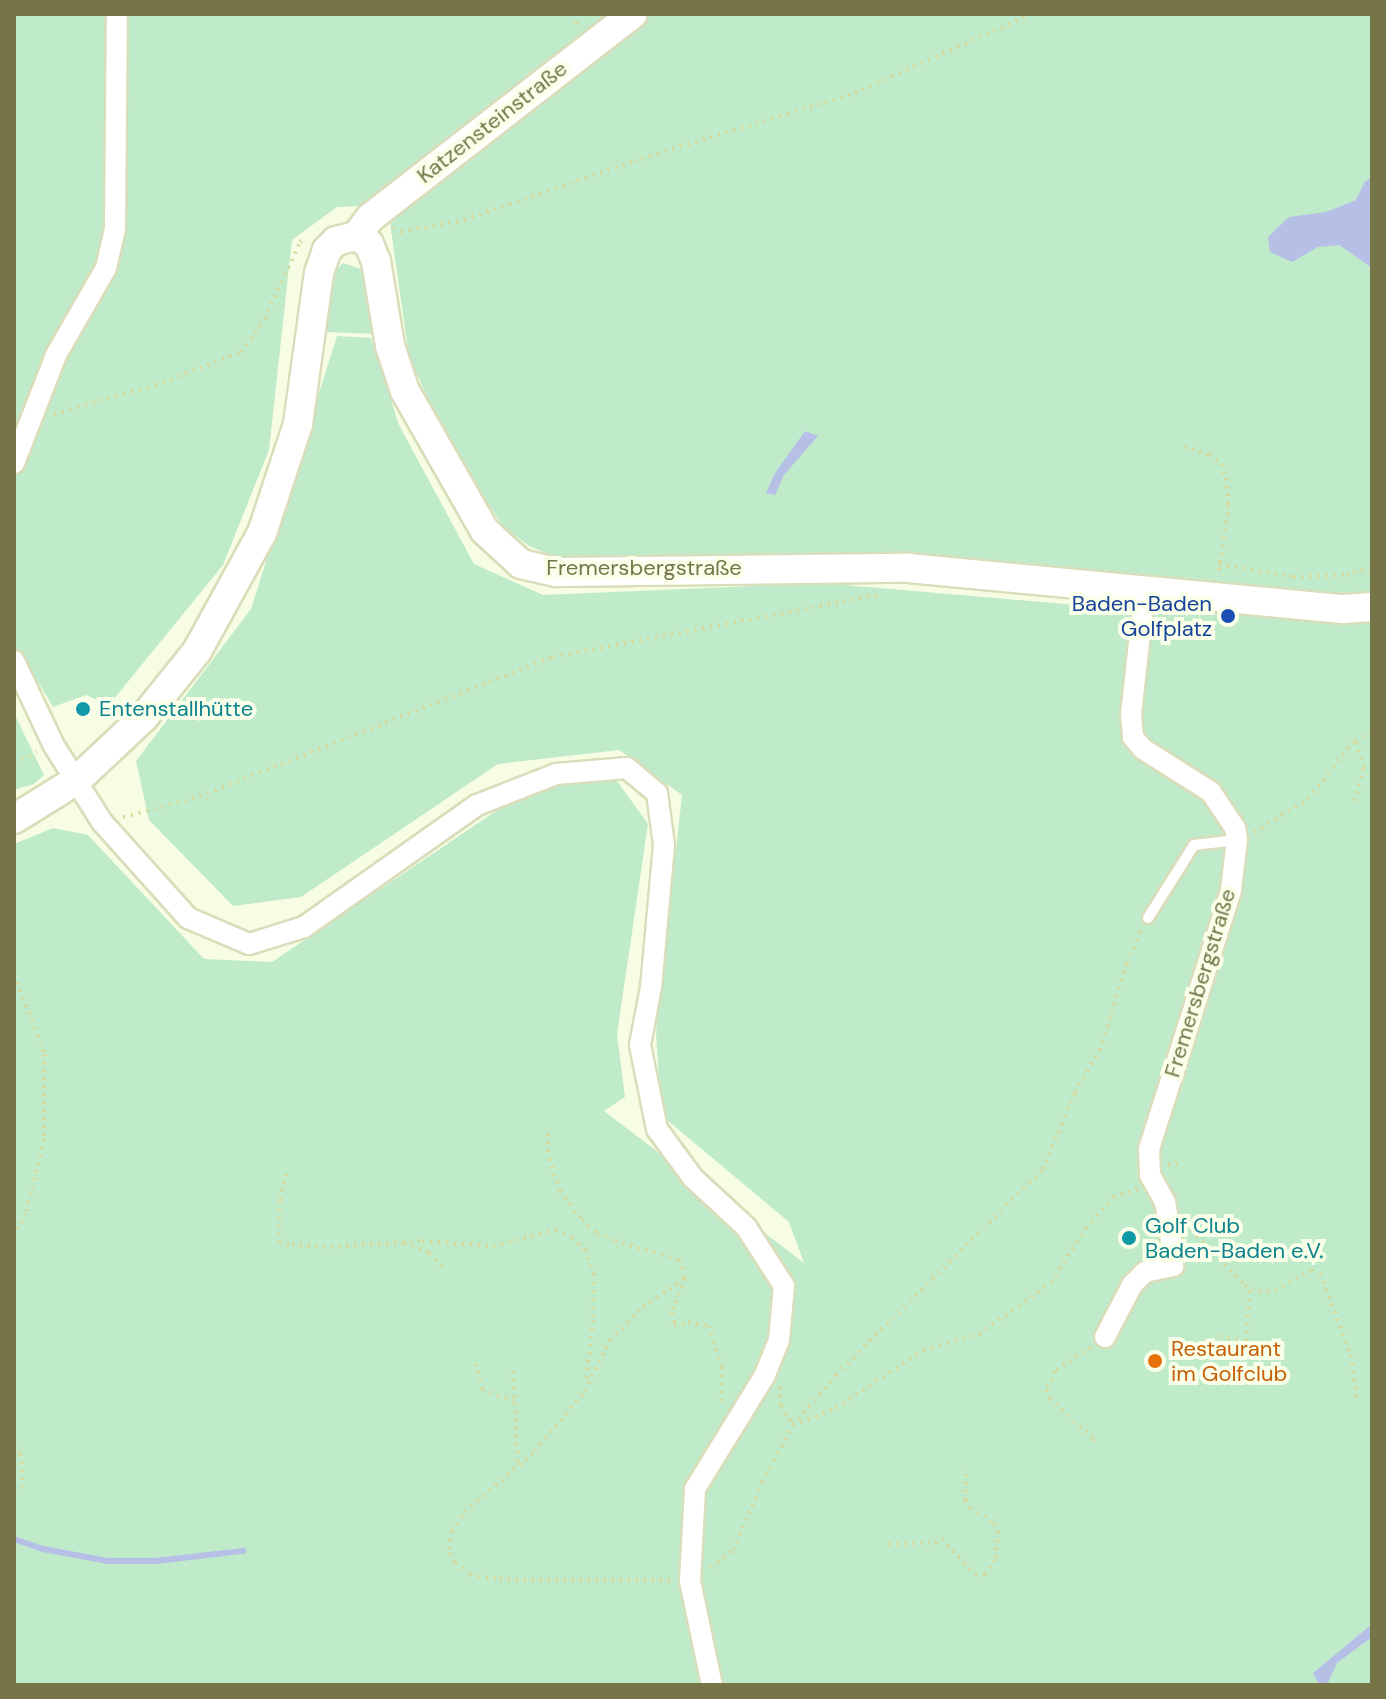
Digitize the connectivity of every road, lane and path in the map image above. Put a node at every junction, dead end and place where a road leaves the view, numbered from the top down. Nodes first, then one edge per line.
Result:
1 (117, 14) edge
2 (633, 14) edge
3 (1031, 14) edge
4 (364, 227) junction
5 (309, 234) dead end
6 (30, 420) junction
7 (1184, 447) dead end
8 (14, 463) edge
9 (1219, 564) junction
10 (1372, 568) edge
11 (1145, 590) junction
12 (892, 592) dead end
13 (1216, 598) junction
14 (1372, 607) edge
15 (14, 661) edge
16 (1372, 732) edge
17 (1355, 740) junction
18 (77, 780) junction
19 (1354, 801) dead end
20 (14, 819) edge
21 (102, 822) junction
22 (1237, 840) junction
23 (1148, 918) joint
24 (14, 975) edge
25 (548, 1134) dead end
26 (286, 1174) dead end
27 (1155, 1183) junction
28 (1170, 1230) junction
29 (14, 1233) edge
30 (402, 1242) junction
31 (445, 1270) dead end
32 (685, 1278) junction
33 (1250, 1287) junction
34 (1220, 1336) dead end
35 (1105, 1337) joint
36 (476, 1364) dead end
37 (513, 1371) dead end
38 (765, 1375) junction
39 (585, 1391) junction
40 (514, 1400) junction
41 (1357, 1401) dead end
42 (734, 1424) junction
43 (793, 1425) junction
44 (14, 1445) edge
45 (1095, 1447) dead end
46 (518, 1467) junction
47 (967, 1467) dead end
48 (14, 1494) edge
49 (888, 1544) dead end
50 (690, 1581) junction
51 (712, 1685) edge

1 - 6 street
2 - 4 main road, Katzensteinstraße
3 - 4 path
4 - 11 main road, Fremersbergstraße
4 - 18 main road, Katzensteinstraße
5 - 6 path
6 - 8 street
7 - 9 path
9 - 10 path
9 - 13 path
11 - 13 main road, Fremersbergstraße
11 - 22 street
12 - 21 path
13 - 14 main road, Fremersbergstraße
15 - 18 street
16 - 17 path
17 - 19 path
17 - 22 path
18 - 20 main road, Katzensteinstraße
18 - 21 street
21 - 38 street
22 - 23 lane
22 - 27 street, Fremersbergstraße
23 - 43 path
24 - 29 path
25 - 32 path
26 - 30 path
27 - 28 street, Fremersbergstraße
27 - 43 path
28 - 33 path
28 - 35 street, Fremersbergstraße
30 - 31 path
30 - 39 path
32 - 39 path
32 - 42 path
33 - 34 path
33 - 41 path
35 - 45 path
36 - 40 path
37 - 40 path
38 - 42 street
38 - 43 path
39 - 46 path
40 - 46 path
42 - 50 street
43 - 50 path
44 - 48 path
46 - 50 path
47 - 49 path
50 - 51 street

